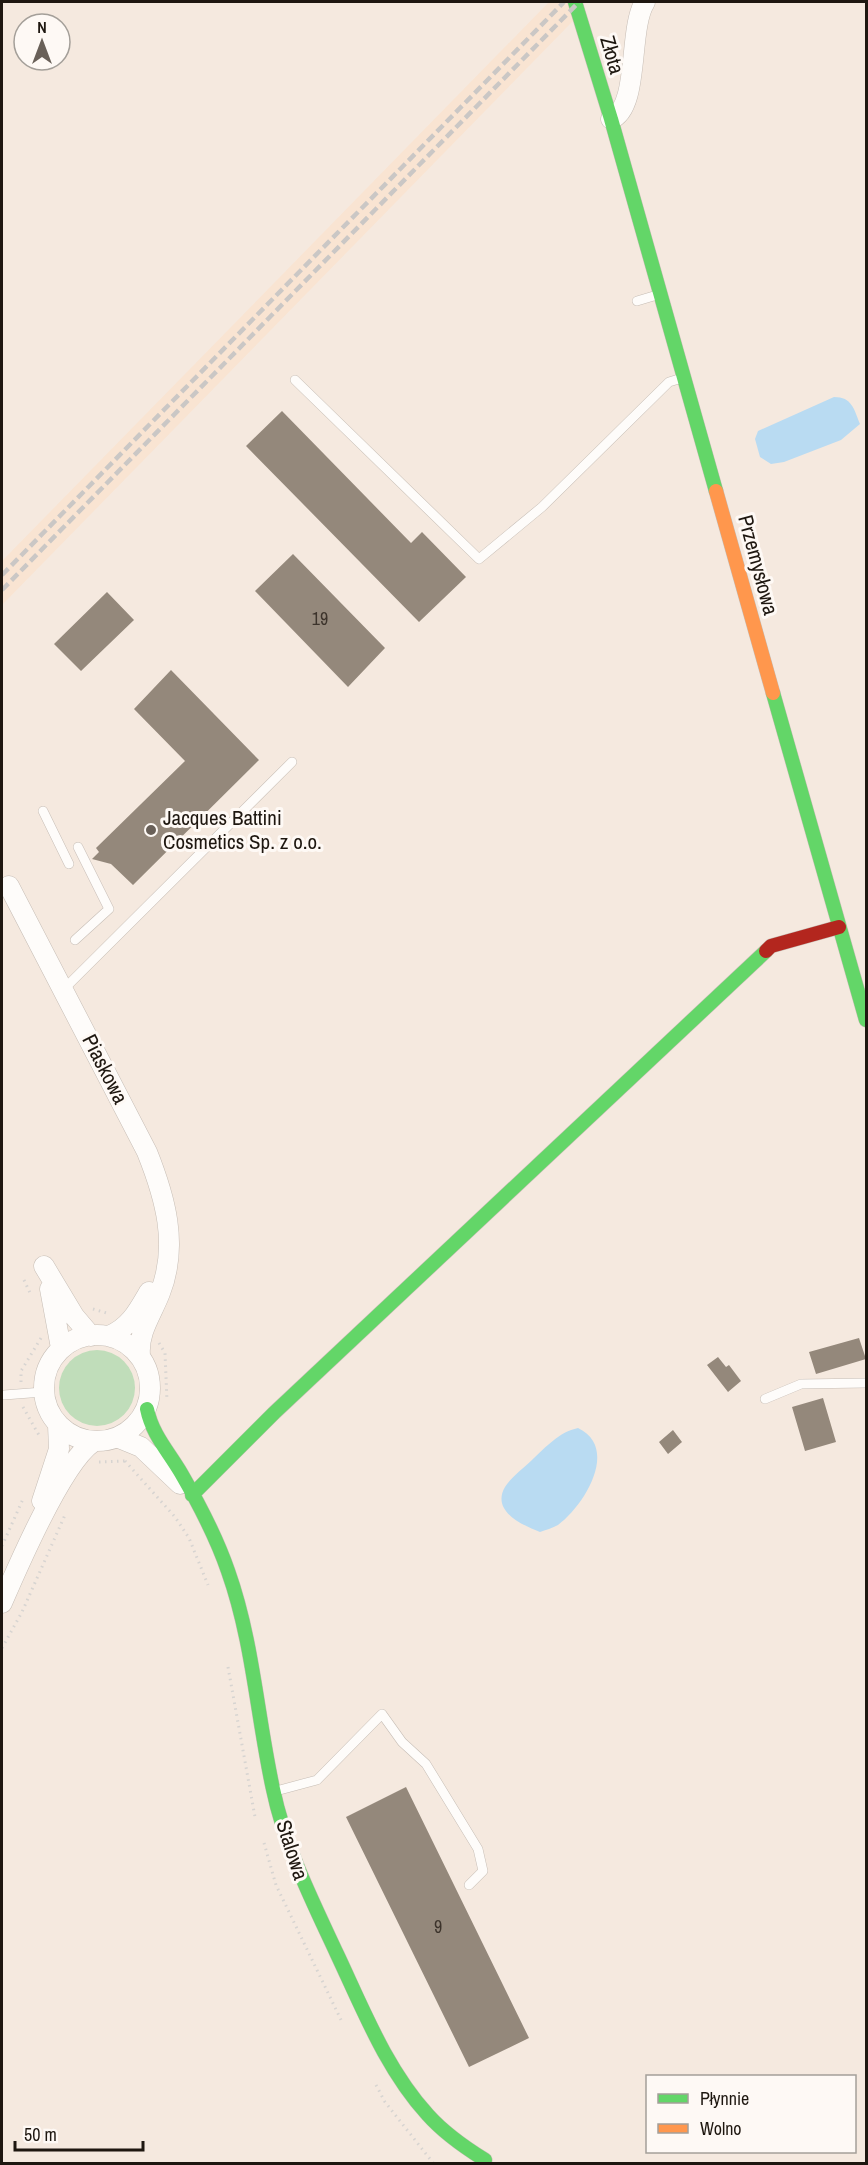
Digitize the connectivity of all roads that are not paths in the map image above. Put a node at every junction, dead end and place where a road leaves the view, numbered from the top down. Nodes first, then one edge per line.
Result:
1 (575, 2) edge
2 (645, 2) edge
3 (611, 119) junction
4 (661, 294) junction
5 (637, 301) dead end
6 (684, 378) junction
7 (295, 380) dead end
8 (292, 762) dead end
9 (43, 811) dead end
10 (78, 847) dead end
11 (69, 864) dead end
12 (9, 886) dead end
13 (839, 927) junction
14 (75, 940) dead end
15 (64, 989) junction
16 (867, 1020) edge
17 (167, 1261) junction
18 (100, 1336) junction
19 (62, 1348) junction
20 (140, 1355) junction
21 (867, 1383) edge
22 (44, 1392) junction
23 (4, 1395) dead end
24 (765, 1399) dead end
25 (147, 1408) junction
26 (58, 1425) junction
27 (119, 1438) junction
28 (93, 1442) junction
29 (192, 1496) junction
30 (29, 1541) junction
31 (2, 1603) edge
32 (274, 1792) junction
33 (469, 1885) dead end
34 (485, 2160) dead end

1 - 3 street, Złota
2 - 3 street
3 - 4 street, Przemysłowa
4 - 5 lane
4 - 6 street, Przemysłowa
6 - 7 lane
6 - 13 street, Przemysłowa
8 - 15 lane
9 - 11 lane
10 - 14 lane
12 - 15 street, Piaskowa
13 - 16 street, Przemysłowa
13 - 29 street
15 - 17 street, Piaskowa
17 - 18 street, Piaskowa
17 - 20 street, Piaskowa
18 - 19 street, Piaskowa
18 - 19 street
18 - 20 street
19 - 22 street
20 - 25 street, Piaskowa
21 - 24 lane
22 - 23 lane
22 - 26 street
25 - 27 street
25 - 29 street, Stalowa
26 - 28 street
26 - 30 street
27 - 28 street
27 - 29 street, Stalowa
28 - 30 street
29 - 32 street, Stalowa
30 - 31 street
32 - 33 lane
32 - 34 street, Stalowa

